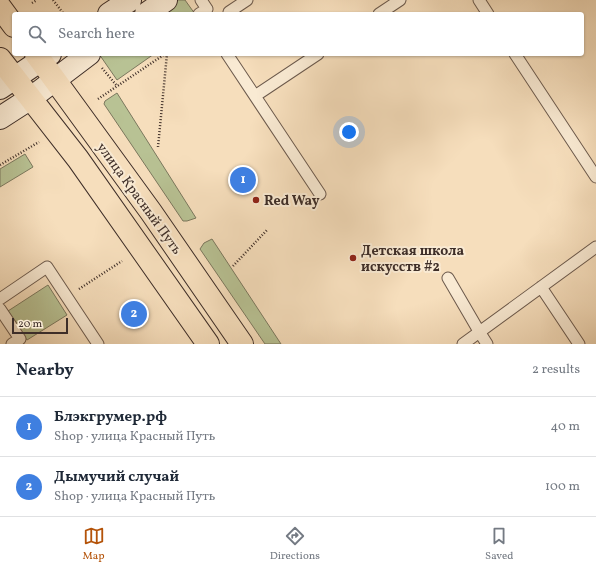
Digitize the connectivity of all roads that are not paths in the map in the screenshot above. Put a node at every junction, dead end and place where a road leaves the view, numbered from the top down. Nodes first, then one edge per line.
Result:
1 (130, 0) edge
2 (166, 0) edge
3 (201, 0) edge
4 (247, 0) edge
5 (400, 0) edge
6 (479, 0) edge
7 (0, 7) edge
8 (112, 12) edge
9 (149, 12) edge
10 (202, 12) edge
11 (229, 12) dead end
12 (382, 12) edge
13 (487, 12) edge
14 (12, 23) edge
15 (42, 56) edge
16 (228, 56) edge
17 (315, 56) edge
18 (516, 56) edge
19 (94, 58) edge
20 (0, 59) edge
21 (55, 79) junction
22 (8, 83) edge
23 (255, 96) junction
24 (31, 98) junction
25 (0, 118) edge
26 (596, 177) edge
27 (320, 194) dead end
28 (596, 246) edge
29 (448, 278) dead end
30 (541, 287) junction
31 (0, 299) edge
32 (0, 309) edge
33 (480, 333) junction
34 (18, 342) edge
35 (98, 344) edge
36 (208, 344) edge
37 (242, 344) edge
38 (463, 344) edge
39 (487, 344) edge
40 (579, 344) edge

1 - 8 main road
2 - 9 main road
3 - 10 lane
4 - 11 lane
5 - 12 lane
6 - 13 lane
7 - 14 main road
15 - 21 main road, улица Красный Путь
15 - 22 main road
16 - 23 lane
17 - 23 lane
18 - 26 lane
19 - 21 main road
20 - 22 main road, улица Красный Путь
21 - 24 main road
21 - 37 main road, улица Красный Путь
22 - 24 main road, улица Красный Путь
23 - 27 lane
24 - 25 main road
24 - 36 main road, улица Красный Путь
28 - 30 lane
29 - 33 lane
30 - 33 lane
30 - 40 lane
31 - 35 lane
32 - 34 lane
33 - 38 lane
33 - 39 lane

